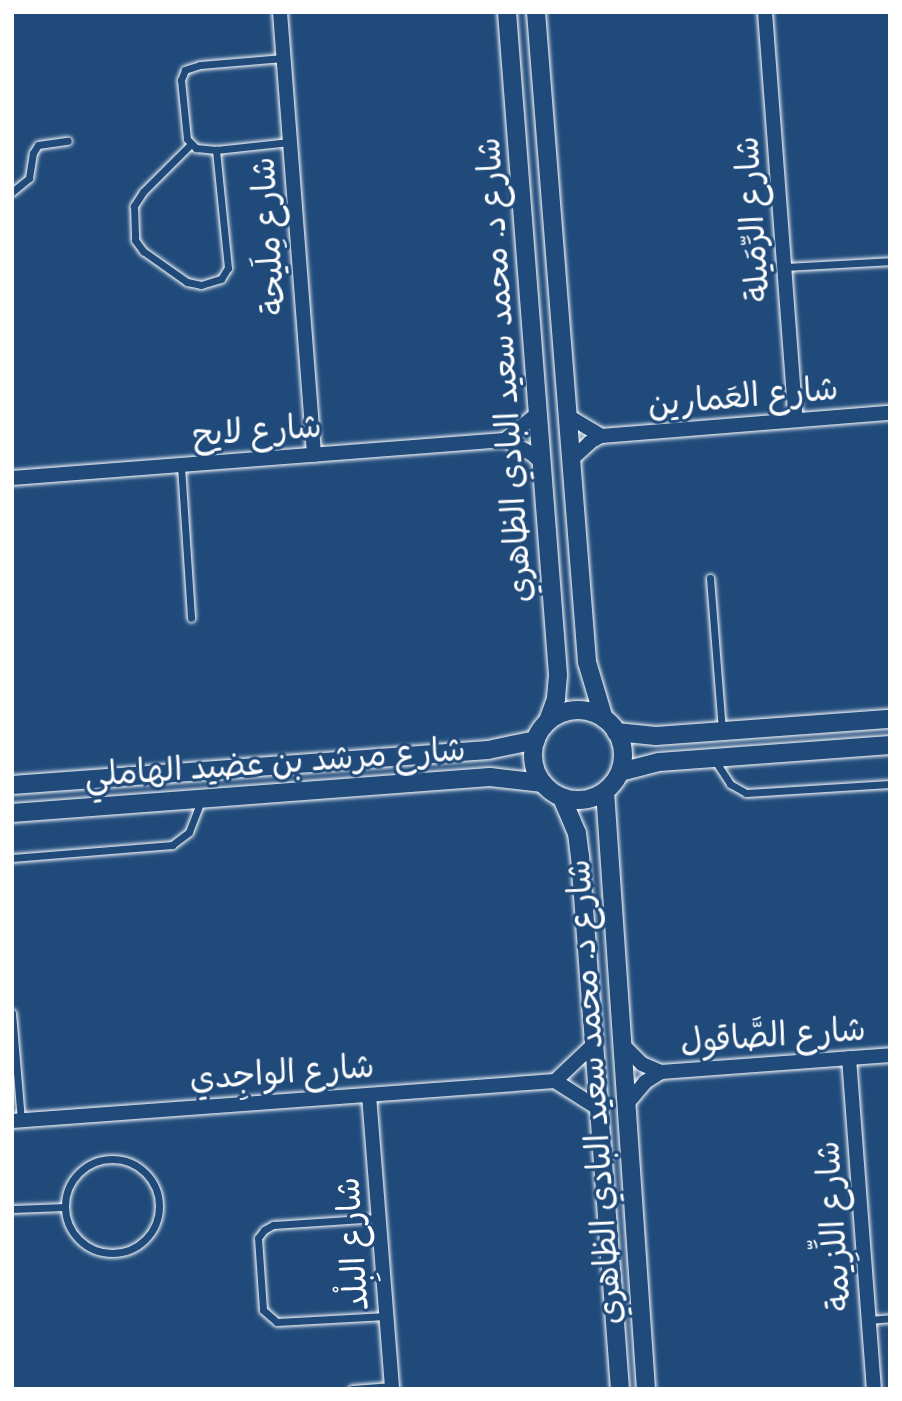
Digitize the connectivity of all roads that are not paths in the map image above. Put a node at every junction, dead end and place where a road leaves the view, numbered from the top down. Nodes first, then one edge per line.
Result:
1 (280, 12) edge
2 (506, 12) edge
3 (536, 12) edge
4 (765, 12) edge
5 (283, 58) junction
6 (68, 141) dead end
7 (289, 142) junction
8 (191, 144) junction
9 (216, 150) junction
10 (12, 192) edge
11 (890, 261) edge
12 (784, 267) junction
13 (560, 323) junction
14 (530, 327) junction
15 (890, 413) edge
16 (537, 414) junction
17 (568, 416) junction
18 (796, 421) junction
19 (601, 436) junction
20 (505, 440) junction
21 (314, 455) junction
22 (571, 460) junction
23 (542, 463) junction
24 (181, 465) junction
25 (12, 478) edge
26 (710, 578) dead end
27 (191, 618) dead end
28 (604, 719) junction
29 (890, 719) edge
30 (548, 721) junction
31 (722, 731) junction
32 (616, 732) junction
33 (536, 740) junction
34 (890, 745) edge
35 (714, 758) junction
36 (620, 772) junction
37 (543, 783) junction
38 (12, 785) edge
39 (890, 785) edge
40 (605, 791) junction
41 (562, 797) junction
42 (201, 798) junction
43 (12, 813) edge
44 (12, 858) edge
45 (12, 1013) edge
46 (622, 1044) junction
47 (593, 1045) junction
48 (890, 1055) edge
49 (849, 1058) junction
50 (661, 1072) junction
51 (555, 1081) junction
52 (369, 1095) junction
53 (626, 1105) junction
54 (598, 1109) junction
55 (17, 1120) edge
56 (627, 1135) junction
57 (601, 1136) junction
58 (65, 1207) junction
59 (12, 1209) edge
60 (379, 1219) junction
61 (386, 1315) junction
62 (890, 1318) edge
63 (869, 1320) junction
64 (392, 1387) edge
65 (352, 1389) edge
66 (620, 1389) edge
67 (646, 1389) edge
68 (874, 1389) edge

1 - 5 street, شارع مِلَيحة
2 - 14 street, شارع د. محمد سعيد البادي الظاهري
3 - 13 street, شارع د. محمد سعيد البادي الظاهري
4 - 12 street, شارع الرِّمَيلة
5 - 7 street, شارع مِلَيحة
5 - 8 lane
6 - 10 lane
7 - 9 lane
7 - 21 street, شارع مِلَيحة
8 - 9 lane
8 - 9 lane
11 - 12 lane
12 - 18 street, شارع الرِّمَيلة
13 - 14 street
13 - 17 street, شارع د. محمد سعيد البادي الظاهري
14 - 16 street, شارع د. محمد سعيد البادي الظاهري
15 - 18 street, شارع العَمارين
16 - 20 street
16 - 23 street, شارع د. محمد سعيد البادي الظاهري
17 - 19 street, شارع العَمارين
17 - 22 street, شارع د. محمد سعيد البادي الظاهري
18 - 19 street, شارع العَمارين
19 - 22 street, شارع العَمارين
20 - 21 street, شارع لايح
20 - 23 street
21 - 24 street, شارع لايح
22 - 28 street, شارع د. محمد سعيد البادي الظاهري
23 - 30 street, شارع د. محمد سعيد البادي الظاهري
24 - 25 street, شارع لايح
24 - 27 lane
26 - 31 lane
28 - 30 street
28 - 32 street
29 - 31 street
30 - 33 street
31 - 32 street
32 - 36 street
33 - 37 street
33 - 38 street, شارع مرشد بن عضيد الهاملي
34 - 35 street
35 - 36 street
35 - 39 lane
36 - 40 street
37 - 41 street
37 - 42 street, شارع مرشد بن عضيد الهاملي
40 - 41 street
40 - 46 street, شارع د. محمد سعيد البادي الظاهري
41 - 47 street, شارع د. محمد سعيد البادي الظاهري
42 - 43 street, شارع مرشد بن عضيد الهاملي
42 - 44 lane
45 - 55 lane
46 - 50 street, شارع الصَّاقول
46 - 53 street, شارع د. محمد سعيد البادي الظاهري
47 - 51 street
47 - 54 street, شارع د. محمد سعيد البادي الظاهري
48 - 49 street, شارع الصَّاقول
49 - 50 street, شارع الصَّاقول
49 - 63 street, شارع اللِّزِيمة
50 - 53 street, شارع الصَّاقول
51 - 52 street, شارع الواجِدي
51 - 54 street
52 - 55 street, شارع الواجِدي
52 - 60 street, شارع البِلْد
53 - 56 street, شارع د. محمد سعيد البادي الظاهري
54 - 57 street, شارع د. محمد سعيد البادي الظاهري
56 - 57 street
56 - 67 street, شارع د. محمد سعيد البادي الظاهري
57 - 66 street, شارع د. محمد سعيد البادي الظاهري
58 - 58 lane
58 - 59 lane
60 - 61 street, شارع البِلْد
60 - 61 lane
61 - 64 street, شارع البِلْد
62 - 63 lane
63 - 68 street, شارع اللِّزِيمة
64 - 65 lane

